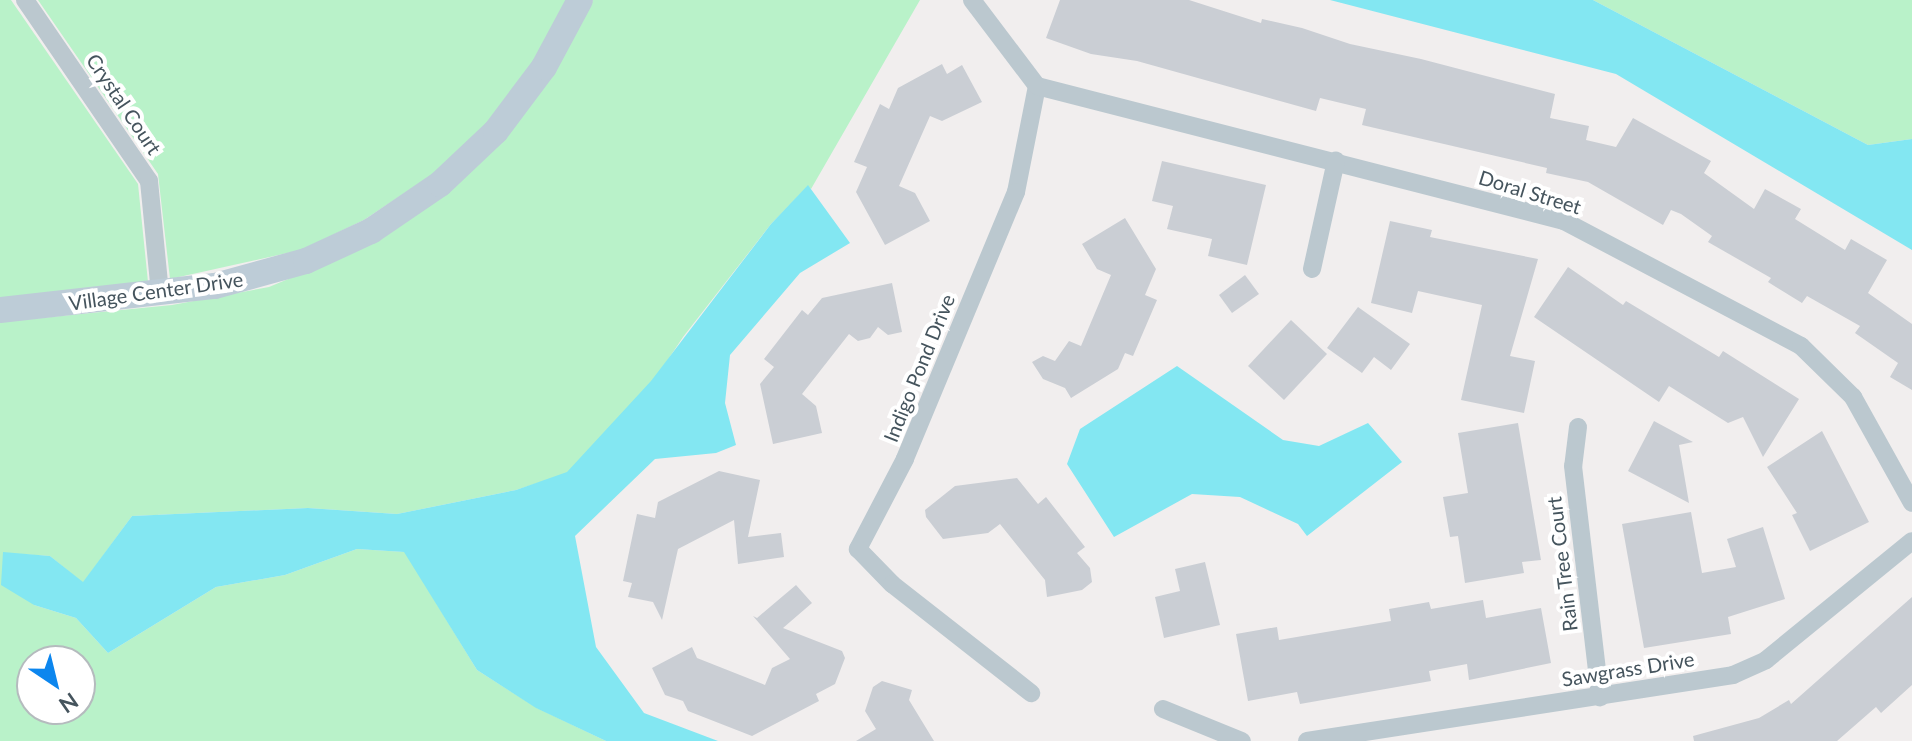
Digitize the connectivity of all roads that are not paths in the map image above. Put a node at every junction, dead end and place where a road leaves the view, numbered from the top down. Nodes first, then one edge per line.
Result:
1 (25, 0) edge
2 (580, 0) edge
3 (972, 0) edge
4 (1037, 86) junction
5 (1336, 161) junction
6 (1312, 269) dead end
7 (160, 293) junction
8 (0, 310) edge
9 (1578, 427) dead end
10 (1912, 503) edge
11 (1912, 541) edge
12 (1031, 693) dead end
13 (1600, 697) junction
14 (1163, 709) dead end
15 (1242, 741) edge
16 (1307, 741) edge

1 - 7 street, Crystal Court
2 - 7 street, Village Center Drive
3 - 4 street
4 - 5 street, Doral Street
4 - 12 street, Indigo Pond Drive
5 - 6 street
5 - 10 street, Doral Street
7 - 8 street, Village Center Drive
9 - 13 street, Rain Tree Court
11 - 13 street, Sawgrass Drive
13 - 16 street, Sawgrass Drive
14 - 15 street

